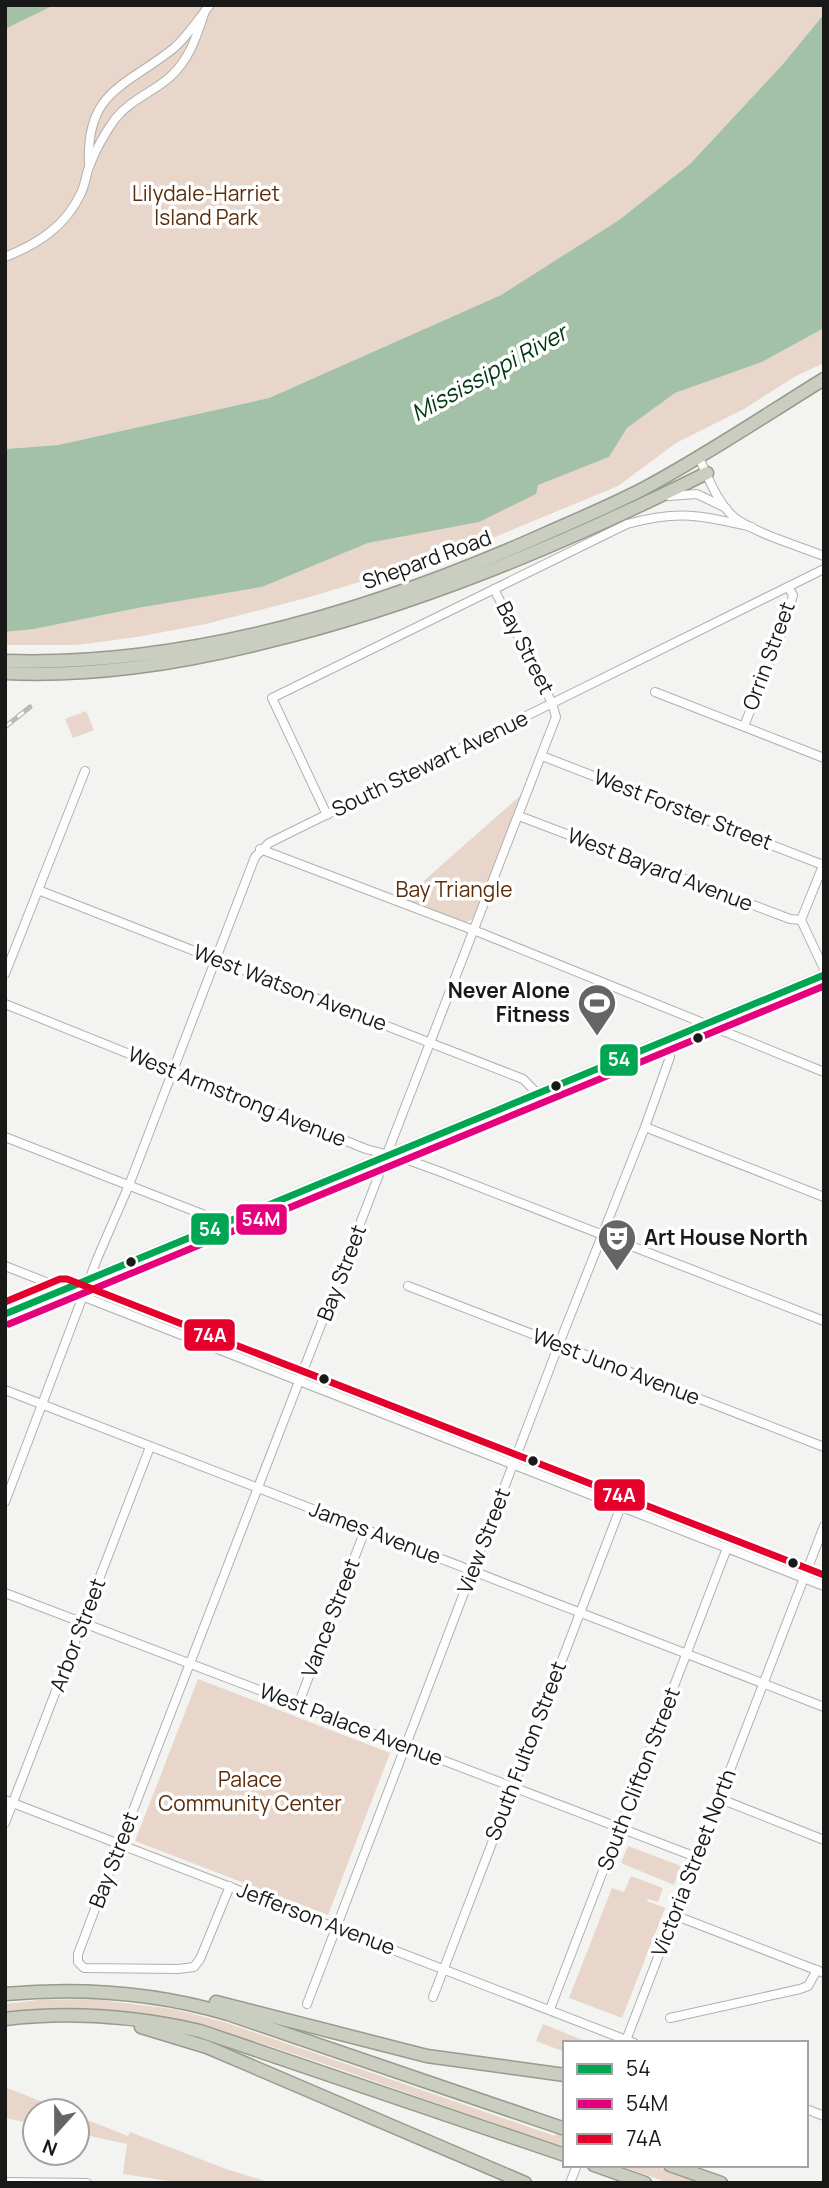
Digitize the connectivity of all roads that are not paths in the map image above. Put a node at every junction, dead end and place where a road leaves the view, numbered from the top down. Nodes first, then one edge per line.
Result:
1 (207, 8) edge
2 (89, 166) junction
3 (5, 257) edge
4 (824, 379) edge
5 (698, 456) junction
6 (706, 473) junction
7 (659, 497) junction
8 (726, 508) junction
9 (752, 527) junction
10 (824, 556) edge
11 (824, 569) edge
12 (788, 587) junction
13 (494, 589) junction
14 (5, 661) edge
15 (5, 673) edge
16 (655, 692) dead end
17 (552, 703) junction
18 (744, 726) junction
19 (542, 756) junction
20 (824, 758) edge
21 (85, 771) dead end
22 (327, 815) junction
23 (519, 816) junction
24 (260, 849) junction
25 (823, 864) edge
26 (38, 890) junction
27 (801, 920) junction
28 (473, 930) junction
29 (215, 960) junction
30 (824, 969) edge
31 (5, 974) edge
32 (824, 975) edge
33 (5, 1004) edge
34 (705, 1024) junction
35 (670, 1039) junction
36 (431, 1042) junction
37 (173, 1072) junction
38 (824, 1072) edge
39 (537, 1093) junction
40 (645, 1127) junction
41 (5, 1137) edge
42 (388, 1155) junction
43 (129, 1185) junction
44 (824, 1197) edge
45 (210, 1229) junction
46 (602, 1235) junction
47 (5, 1266) edge
48 (92, 1278) junction
49 (408, 1286) dead end
50 (64, 1289) junction
51 (84, 1297) junction
52 (5, 1314) edge
53 (824, 1321) edge
54 (559, 1344) junction
55 (300, 1381) junction
56 (5, 1390) edge
57 (42, 1405) junction
58 (150, 1447) junction
59 (824, 1447) edge
60 (514, 1464) junction
61 (258, 1489) junction
62 (5, 1503) edge
63 (621, 1506) junction
64 (824, 1527) edge
65 (365, 1530) junction
66 (727, 1548) junction
67 (473, 1570) junction
68 (804, 1578) junction
69 (824, 1586) edge
70 (5, 1593) edge
71 (579, 1612) junction
72 (83, 1622) junction
73 (688, 1654) junction
74 (191, 1664) junction
75 (764, 1683) junction
76 (298, 1706) junction
77 (824, 1707) edge
78 (405, 1745) junction
79 (513, 1786) junction
80 (718, 1798) junction
81 (9, 1801) edge
82 (5, 1823) edge
83 (620, 1828) junction
84 (824, 1840) edge
85 (121, 1844) junction
86 (696, 1857) junction
87 (230, 1886) junction
88 (674, 1915) junction
89 (336, 1927) junction
90 (443, 1968) junction
91 (820, 1972) edge
92 (130, 1993) junction
93 (5, 1994) edge
94 (433, 1997) dead end
95 (307, 2004) dead end
96 (550, 2010) junction
97 (89, 2015) junction
98 (670, 2018) dead end
99 (5, 2019) edge
100 (626, 2041) edge
101 (628, 2041) edge
102 (563, 2075) edge
103 (563, 2128) edge
104 (561, 2154) edge
105 (599, 2167) edge
106 (676, 2167) edge
107 (5, 2182) edge
108 (87, 2183) edge
109 (525, 2183) edge
110 (645, 2183) edge
111 (721, 2183) edge

1 - 2 street
1 - 2 street
2 - 3 street
4 - 5 highway, Shepard Road
5 - 6 street
5 - 14 highway, Shepard Road
6 - 7 highway, Shepard Road
6 - 8 street
7 - 8 street
7 - 15 highway, Shepard Road
8 - 9 street
9 - 10 street
9 - 13 street
11 - 12 street, South Stewart Avenue
12 - 17 street, South Stewart Avenue
12 - 18 street, Orrin Street
13 - 17 street, Bay Street
13 - 22 street
16 - 18 street
17 - 19 street, Bay Street
17 - 22 street, South Stewart Avenue
18 - 20 street
19 - 23 street, Bay Street
19 - 25 street, West Forster Street
21 - 26 street
22 - 24 street, South Stewart Avenue
23 - 27 street, West Bayard Avenue
23 - 28 street, Bay Street
24 - 28 street
24 - 29 street
25 - 27 street
26 - 29 street, West Watson Avenue
26 - 31 street
27 - 30 street
28 - 34 street
28 - 36 street, Bay Street
29 - 36 street, West Watson Avenue
29 - 37 street
32 - 34 main road
33 - 37 street, West Armstrong Avenue
34 - 35 main road
34 - 38 street
35 - 39 main road
35 - 40 street, View Street
36 - 39 street, West Watson Avenue
36 - 42 street, Bay Street
37 - 42 street, West Armstrong Avenue
37 - 43 street
39 - 42 main road
40 - 44 street
40 - 46 street, View Street
41 - 43 street
42 - 45 main road
42 - 46 street, West Armstrong Avenue
42 - 55 street, Bay Street
43 - 45 street
43 - 48 street
45 - 48 main road
46 - 53 street, West Armstrong Avenue
46 - 54 street, View Street
47 - 50 street
48 - 50 main road
48 - 51 street
49 - 54 street, West Juno Avenue
50 - 51 street
50 - 52 main road
51 - 55 street
51 - 57 street
54 - 59 street, West Juno Avenue
54 - 60 street, View Street
55 - 60 street
55 - 61 street, Bay Street
56 - 57 street, James Avenue
57 - 58 street, James Avenue
57 - 62 street
58 - 61 street, James Avenue
58 - 72 street, Arbor Street
60 - 63 street
60 - 67 street, View Street
61 - 65 street, James Avenue
61 - 74 street, Bay Street
63 - 66 street
63 - 71 street, South Fulton Street
64 - 68 street, Victoria Street North
65 - 67 street, James Avenue
65 - 76 street, Vance Street
66 - 68 street
66 - 73 street, South Clifton Street
67 - 71 street, James Avenue
67 - 78 street, View Street
68 - 69 street
68 - 75 street, Victoria Street North
70 - 72 street, West Palace Avenue
71 - 73 street, James Avenue
71 - 79 street, South Fulton Street
72 - 74 street, West Palace Avenue
72 - 81 street, Arbor Street
73 - 75 street, James Avenue
73 - 83 street, South Clifton Street
74 - 76 street, West Palace Avenue
74 - 85 street, Bay Street
75 - 77 street, James Avenue
75 - 80 street, Victoria Street North
76 - 78 street, West Palace Avenue
78 - 79 street, West Palace Avenue
78 - 89 street, View Street
79 - 83 street, West Palace Avenue
79 - 90 street, South Fulton Street
80 - 84 street
80 - 86 street, Victoria Street North
81 - 82 street, Arbor Street
81 - 85 street, Jefferson Avenue
83 - 86 street, West Palace Avenue
83 - 96 street, South Clifton Street
85 - 87 street, Jefferson Avenue
85 - 87 street, Bay Street
86 - 88 street, Victoria Street North
87 - 89 street, Jefferson Avenue
88 - 91 street
88 - 101 street, Victoria Street North
89 - 90 street, Jefferson Avenue
89 - 95 street, View Street
90 - 94 street, South Fulton Street
90 - 96 street, Jefferson Avenue
91 - 98 street
92 - 93 highway
92 - 102 highway
92 - 103 highway
96 - 100 street, Jefferson Avenue
97 - 99 highway
97 - 104 highway
97 - 109 highway
105 - 110 highway
106 - 111 highway
107 - 108 street

